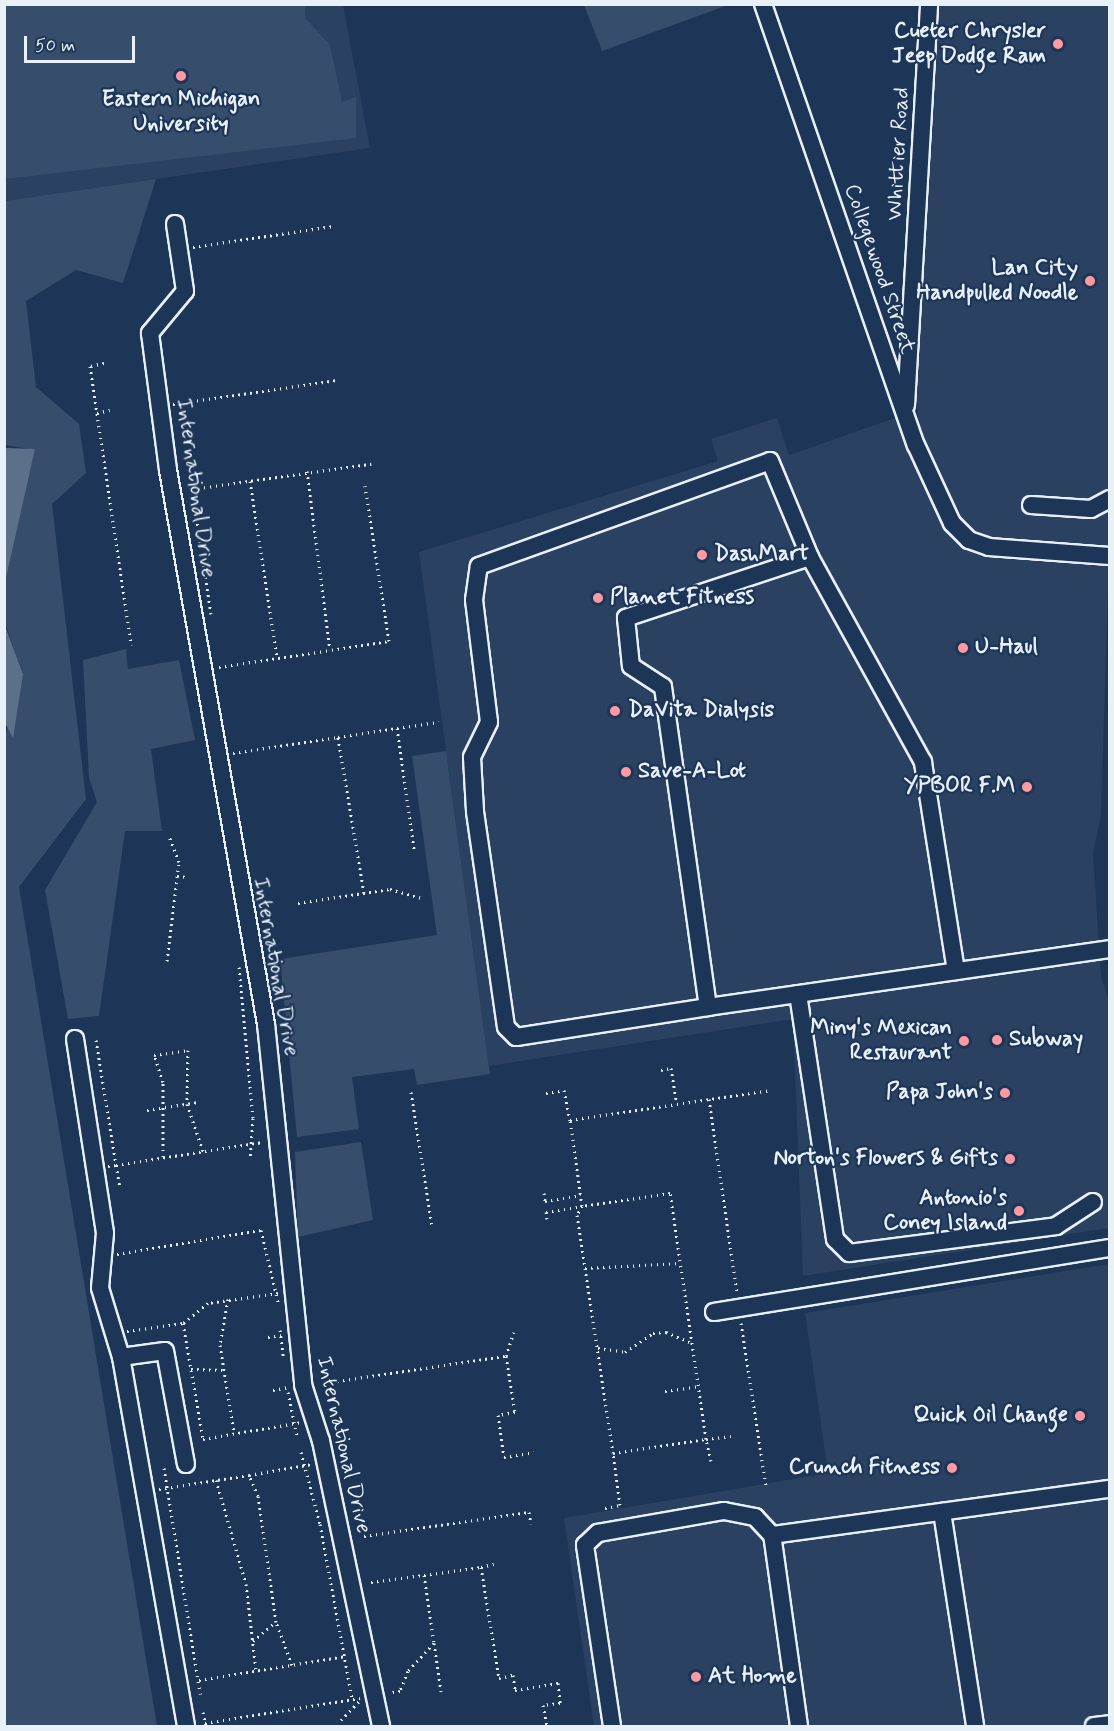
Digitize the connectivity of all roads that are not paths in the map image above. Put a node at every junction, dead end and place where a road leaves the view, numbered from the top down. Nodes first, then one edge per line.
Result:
1 (763, 4) edge
2 (928, 4) edge
3 (175, 224) dead end
4 (905, 414) junction
5 (1110, 499) edge
6 (1031, 505) dead end
7 (1110, 555) edge
8 (810, 557) junction
9 (1110, 949) edge
10 (956, 971) junction
11 (798, 994) junction
12 (708, 1007) junction
13 (75, 1039) dead end
14 (1094, 1202) dead end
15 (1110, 1248) edge
16 (714, 1312) dead end
17 (121, 1357) junction
18 (186, 1464) dead end
19 (1110, 1489) edge
20 (942, 1512) junction
21 (772, 1536) junction
22 (1110, 1724) edge
23 (186, 1726) edge
24 (381, 1726) edge
25 (612, 1726) edge
26 (799, 1726) edge
27 (975, 1726) edge
28 (1094, 1726) edge

1 - 4 street, Collegewood Street
2 - 4 street, Whittier Road
3 - 24 street, International Drive
4 - 7 street, Collegewood Street
5 - 6 street
8 - 10 street
8 - 12 street
8 - 12 street
9 - 10 street
10 - 11 street
11 - 12 street
11 - 14 street
13 - 17 street
15 - 16 street
17 - 18 street
17 - 23 street
19 - 20 street
20 - 21 street
20 - 27 street
21 - 25 street
21 - 26 street
22 - 28 street

